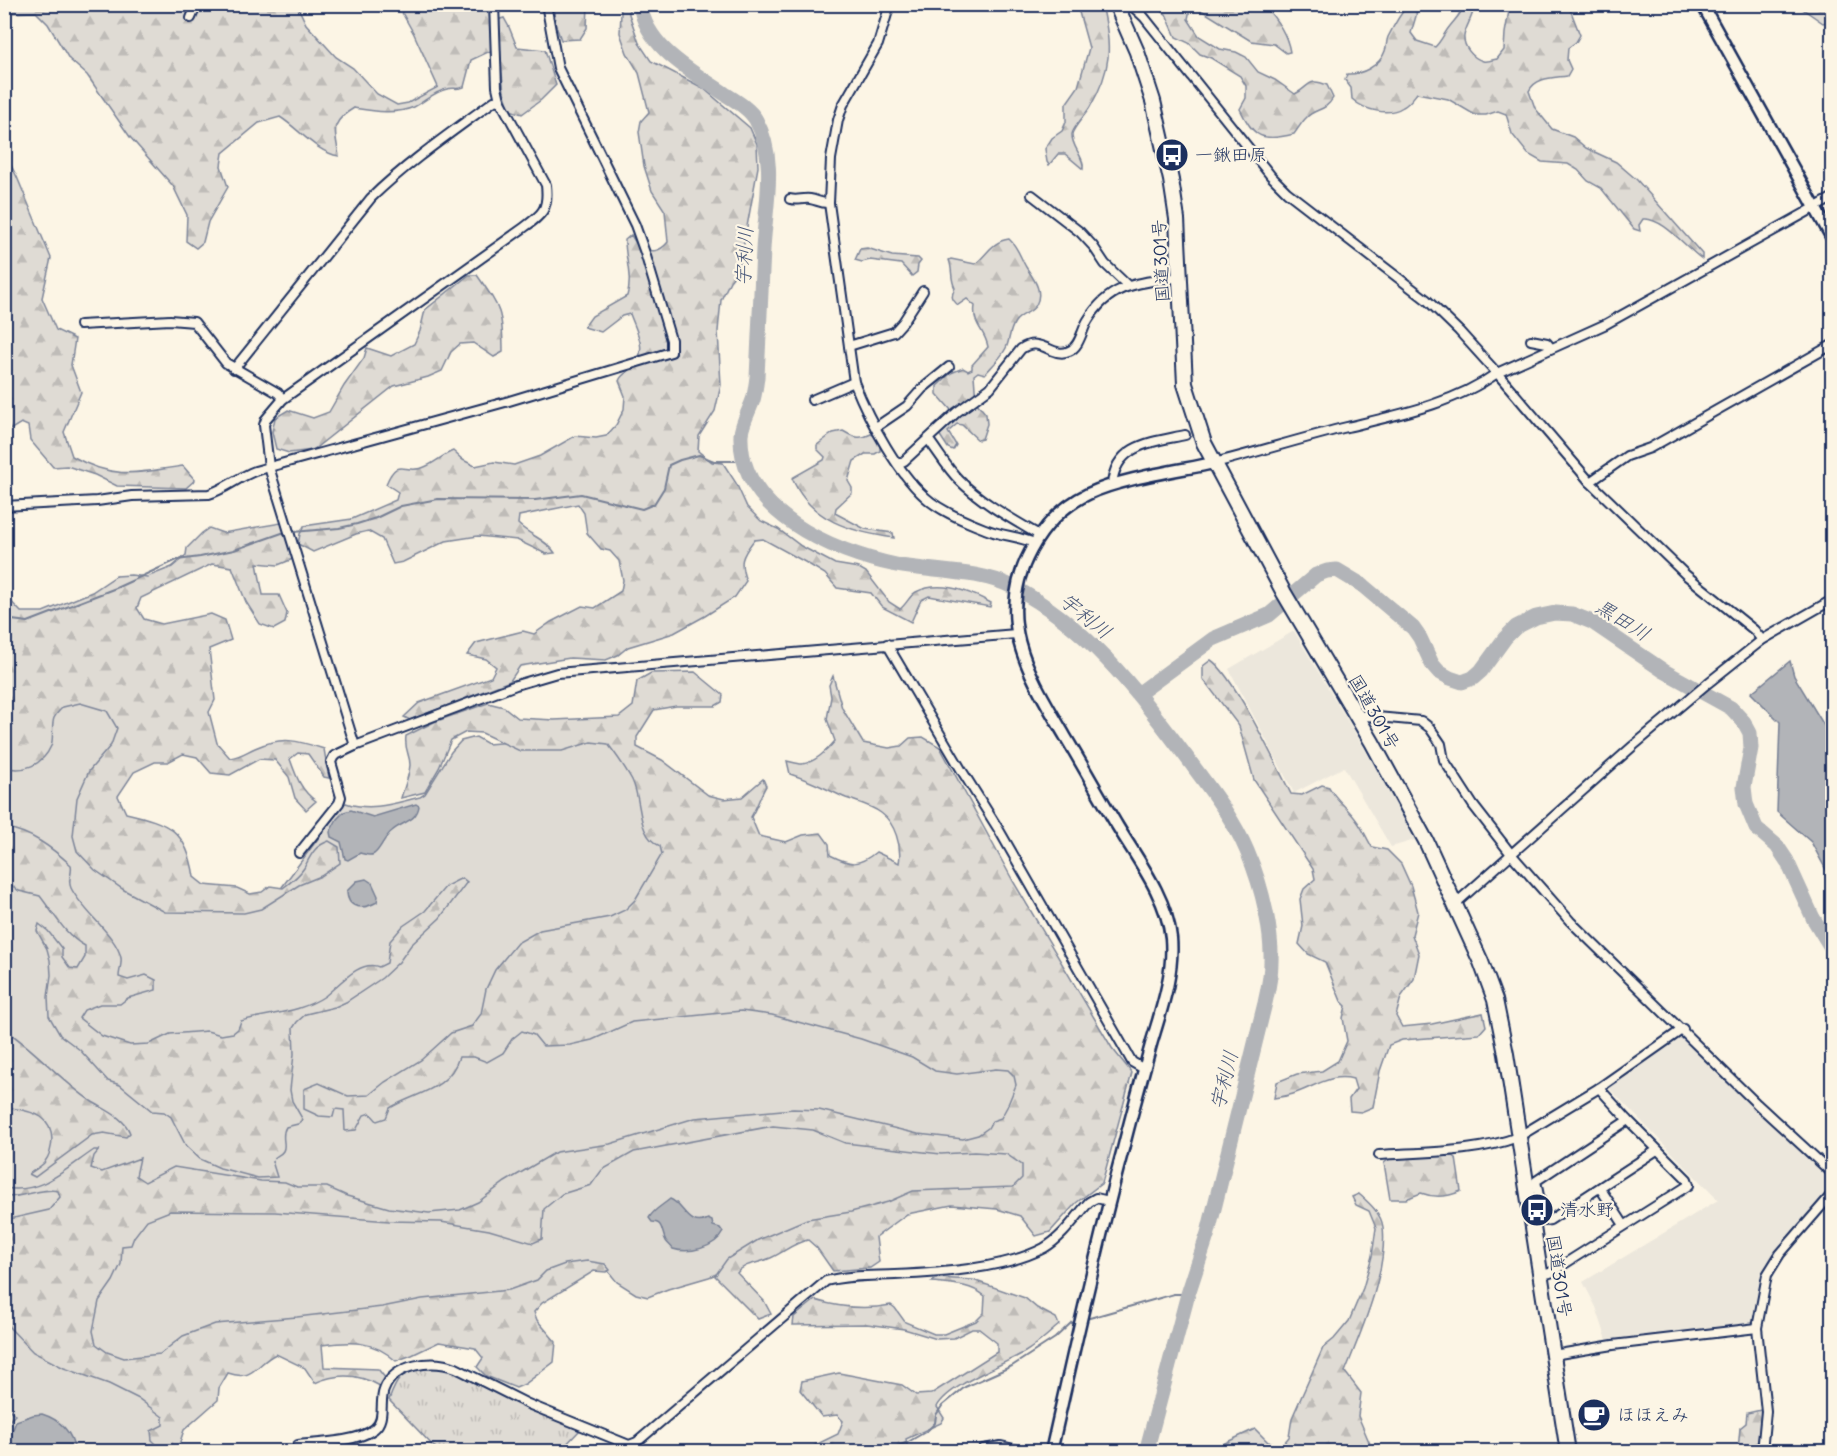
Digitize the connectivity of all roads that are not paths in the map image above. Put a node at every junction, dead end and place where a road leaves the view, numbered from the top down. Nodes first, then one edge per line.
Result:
1 (196, 4) edge
2 (494, 4) edge
3 (546, 4) edge
4 (890, 4) edge
5 (1116, 4) edge
6 (1130, 4) edge
7 (1702, 4) edge
8 (192, 18) dead end
9 (500, 100) junction
10 (1032, 195) dead end
11 (1833, 198) edge
12 (790, 199) dead end
13 (830, 203) junction
14 (1816, 208) junction
15 (1833, 238) edge
16 (1180, 277) junction
17 (1126, 285) junction
18 (923, 291) dead end
19 (80, 325) dead end
20 (1531, 340) dead end
21 (1833, 345) edge
22 (849, 346) junction
23 (1551, 348) junction
24 (949, 367) dead end
25 (234, 369) junction
26 (1497, 373) junction
27 (854, 382) junction
28 (283, 399) junction
29 (812, 400) dead end
30 (876, 427) junction
31 (1185, 435) dead end
32 (928, 439) junction
33 (1214, 462) junction
34 (898, 464) junction
35 (269, 467) junction
36 (1590, 482) junction
37 (1112, 485) junction
38 (4, 506) edge
39 (1037, 539) junction
40 (1833, 600) edge
41 (1016, 633) junction
42 (1762, 640) junction
43 (887, 644) junction
44 (1355, 715) junction
45 (355, 746) junction
46 (299, 853) dead end
47 (1511, 854) junction
48 (1454, 905) junction
49 (1683, 1029) junction
50 (1144, 1070) junction
51 (1599, 1088) junction
52 (1628, 1120) junction
53 (1518, 1137) junction
54 (1657, 1150) junction
55 (1379, 1155) dead end
56 (1833, 1173) edge
57 (1600, 1188) junction
58 (1833, 1194) edge
59 (1109, 1200) junction
60 (1624, 1225) junction
61 (1542, 1275) junction
62 (1757, 1328) junction
63 (1553, 1355) junction
64 (298, 1445) dead end
65 (983, 1449) dead end
66 (1026, 1452) edge
67 (1050, 1452) edge
68 (1569, 1452) edge
69 (1762, 1452) edge

1 - 8 street
2 - 9 street
3 - 35 street
4 - 13 street
5 - 16 highway, 国道301号
6 - 26 street
7 - 14 street
9 - 25 street
9 - 28 street
10 - 17 street
11 - 14 street
12 - 13 street
13 - 22 street
14 - 15 street
14 - 23 street
16 - 17 street
16 - 33 highway, 国道301号
17 - 32 street
18 - 22 street
19 - 25 street
20 - 23 street
21 - 36 street
22 - 27 street
23 - 26 street
24 - 30 street
25 - 28 street
26 - 33 street
26 - 36 street
27 - 29 street
27 - 30 street
28 - 35 street
30 - 34 street
31 - 37 street
32 - 34 street
32 - 39 street
33 - 37 street
33 - 44 highway, 国道301号
34 - 39 street
35 - 38 street
35 - 45 street
36 - 42 street
37 - 39 street
39 - 41 street
40 - 42 street
41 - 43 street
41 - 50 street
42 - 47 street
43 - 45 street
43 - 50 street
44 - 47 street
44 - 48 highway, 国道301号
45 - 46 street
47 - 48 street
47 - 49 street
48 - 53 highway, 国道301号
49 - 51 street
49 - 56 street
50 - 59 street
51 - 52 street
51 - 53 street
52 - 54 street
52 - 57 street
53 - 55 street
53 - 61 highway, 国道301号
54 - 57 street
54 - 60 street
57 - 60 street
58 - 62 street
59 - 64 street
59 - 67 street
60 - 61 street
61 - 63 highway, 国道301号
62 - 63 street
62 - 69 street
63 - 68 highway, 国道301号
65 - 66 street

